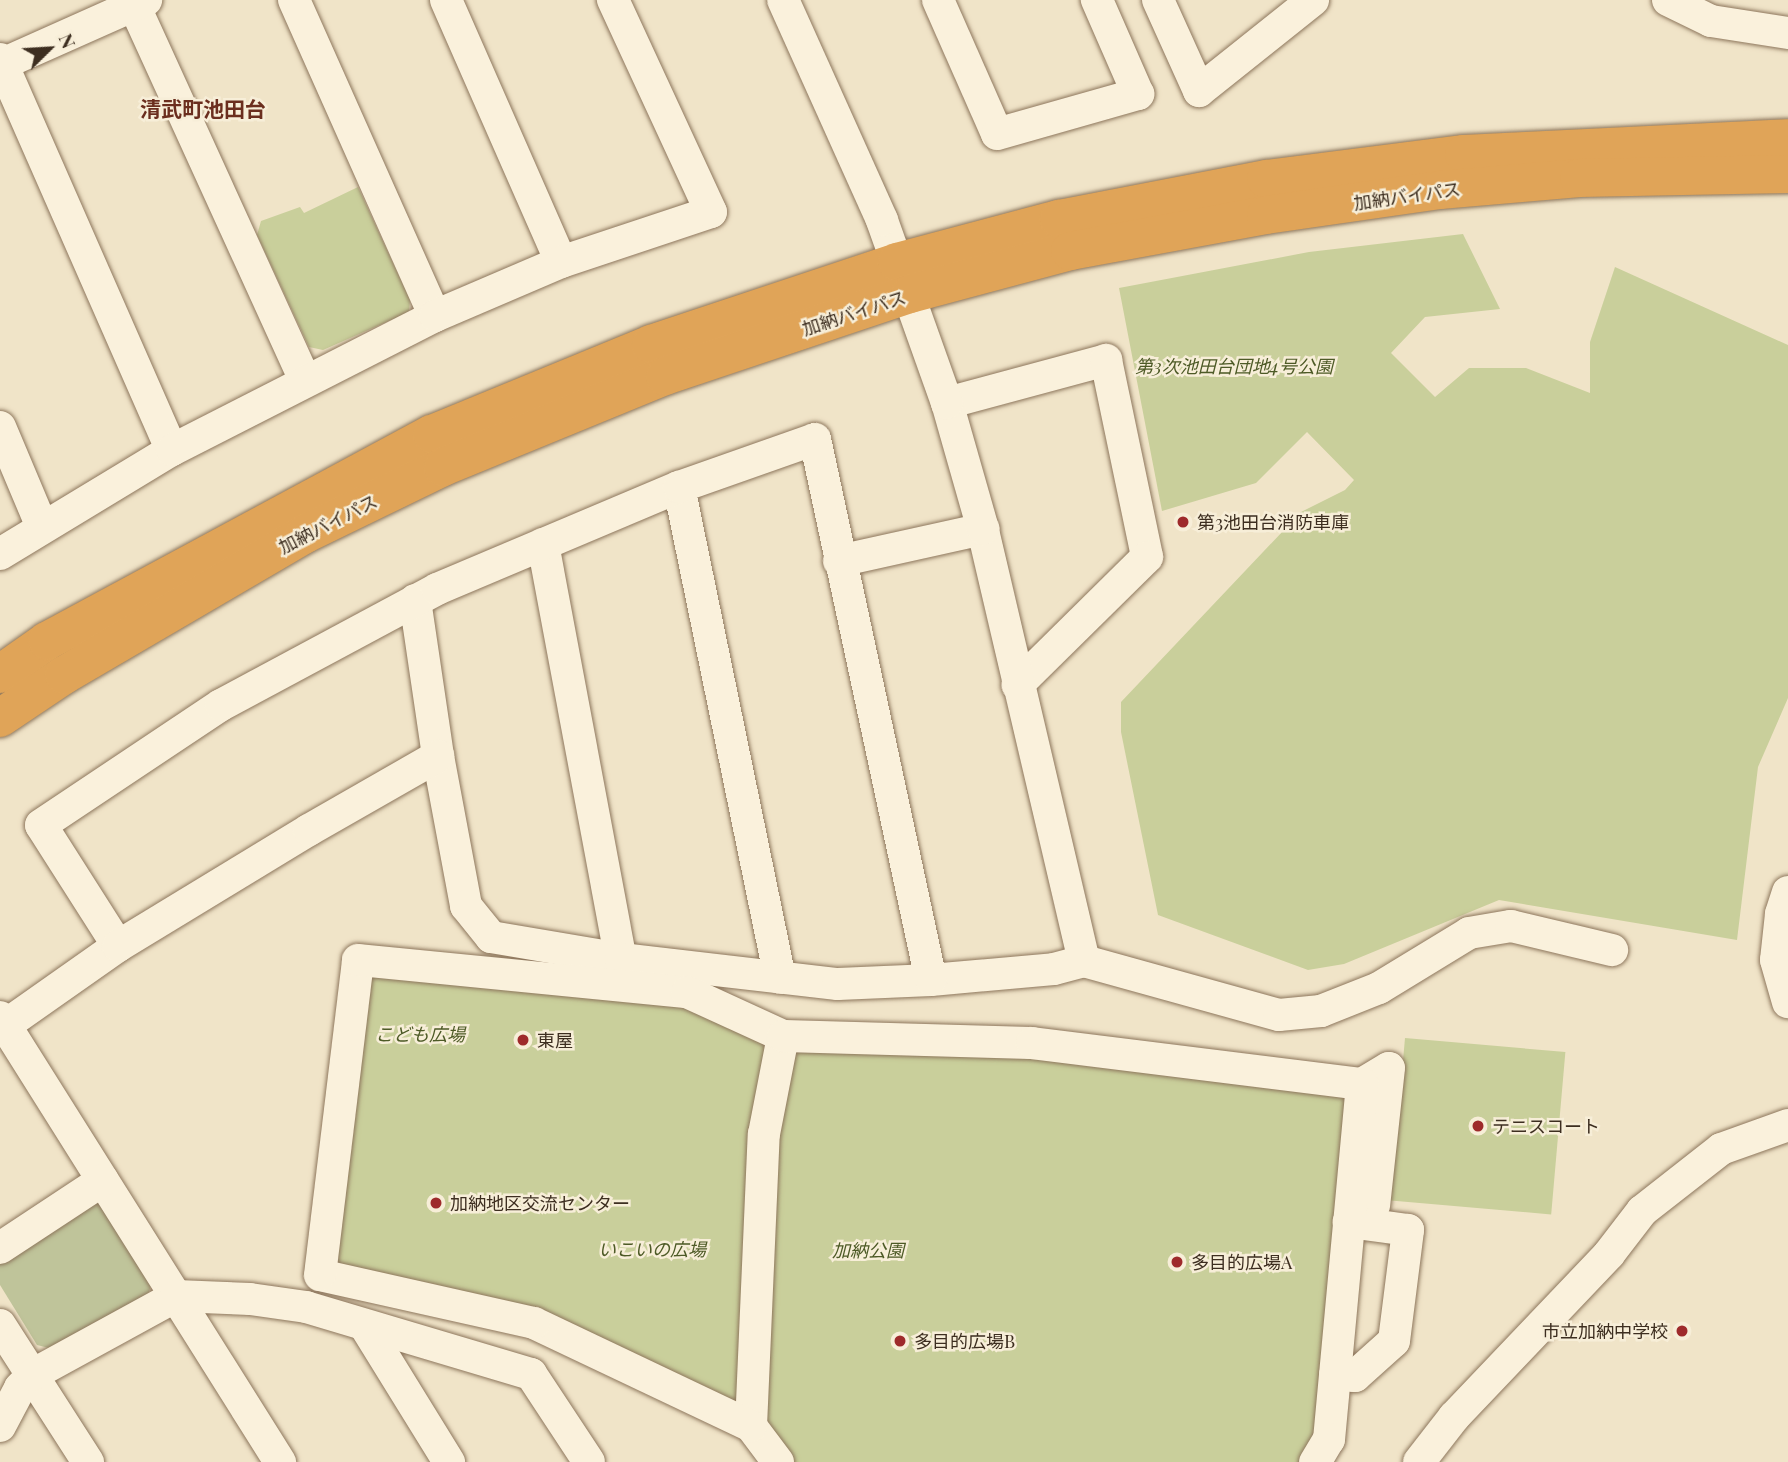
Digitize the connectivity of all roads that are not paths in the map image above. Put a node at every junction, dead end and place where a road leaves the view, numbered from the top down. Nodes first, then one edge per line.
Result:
1 (294, 0) edge
2 (446, 0) edge
3 (613, 0) edge
4 (783, 0) edge
5 (937, 0) edge
6 (1097, 0) edge
7 (1158, 0) edge
8 (1313, 0) edge
9 (1668, 0) edge
10 (140, 3) edge
11 (1788, 33) edge
12 (1, 62) edge
13 (1788, 138) edge
14 (1788, 174) edge
15 (561, 261) junction
16 (903, 278) junction
17 (435, 316) junction
18 (305, 381) junction
19 (947, 403) junction
20 (0, 427) edge
21 (172, 450) junction
22 (679, 487) junction
23 (42, 527) junction
24 (983, 529) junction
25 (542, 544) junction
26 (0, 554) edge
27 (839, 561) junction
28 (415, 600) junction
29 (0, 674) edge
30 (1017, 685) junction
31 (0, 718) edge
32 (438, 756) junction
33 (1788, 892) edge
34 (118, 946) junction
35 (1612, 950) dead end
36 (621, 959) junction
37 (1084, 961) junction
38 (780, 978) junction
39 (931, 980) junction
40 (1788, 1002) edge
41 (2, 1024) edge
42 (783, 1036) junction
43 (1788, 1125) edge
44 (103, 1180) junction
45 (1362, 1214) junction
46 (0, 1248) edge
47 (176, 1296) junction
48 (0, 1325) edge
49 (365, 1326) junction
50 (1335, 1375) junction
51 (32, 1376) junction
52 (0, 1426) edge
53 (751, 1426) junction
54 (88, 1462) edge
55 (280, 1462) edge
56 (449, 1462) edge
57 (589, 1462) edge
58 (778, 1462) edge
59 (1315, 1462) edge
60 (1419, 1462) edge

1 - 17 street
2 - 15 street
3 - 15 street
4 - 16 street
5 - 6 street
7 - 8 street
9 - 11 street
10 - 12 street
10 - 18 street
12 - 21 street
13 - 16 highway, 加納バイパス
14 - 16 highway, 加納バイパス
15 - 17 street
16 - 19 street
16 - 29 highway, 加納バイパス
16 - 31 highway, 加納バイパス
17 - 18 street
18 - 21 street
19 - 24 street
19 - 30 street
20 - 23 street
21 - 23 street
22 - 25 street
22 - 27 street
22 - 38 street
23 - 26 street
24 - 27 street
24 - 30 street
25 - 28 street
25 - 36 street
27 - 39 street
28 - 32 street
28 - 34 street
30 - 37 street
32 - 34 street
32 - 36 street
33 - 40 street
34 - 41 street
35 - 37 street
36 - 38 street
37 - 39 street
38 - 39 street
41 - 44 street
42 - 45 street
42 - 53 street
42 - 53 street
43 - 60 street
44 - 46 street
44 - 47 street
45 - 50 street
45 - 50 street
47 - 49 street
47 - 51 street
47 - 55 street
48 - 51 street
49 - 56 street
49 - 57 street
50 - 59 street
51 - 52 street
51 - 54 street
53 - 58 street

